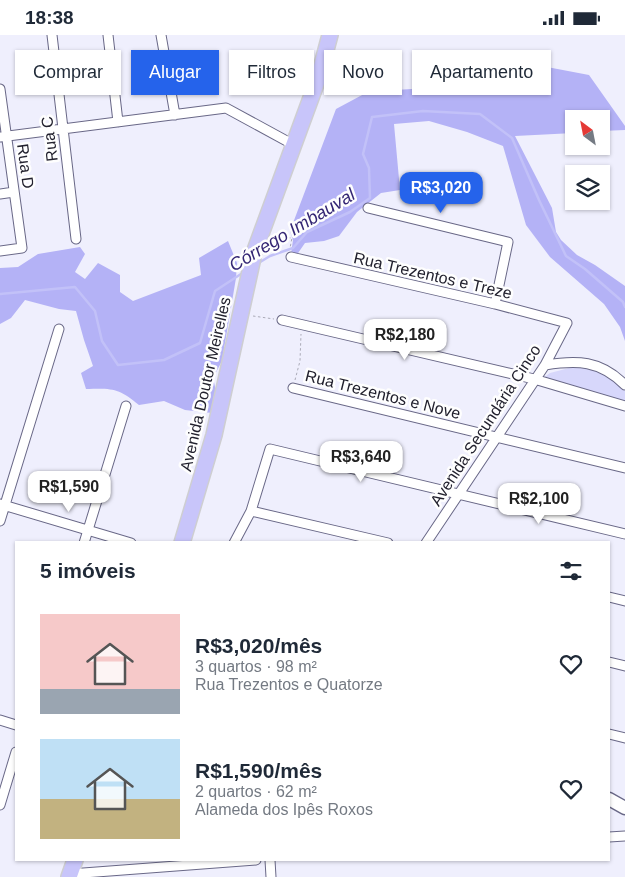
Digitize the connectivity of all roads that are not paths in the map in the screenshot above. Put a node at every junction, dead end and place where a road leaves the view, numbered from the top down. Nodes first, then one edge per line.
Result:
1 (52, 35) edge
2 (108, 35) edge
3 (162, 35) edge
4 (330, 35) edge
5 (0, 89) edge
6 (175, 115) junction
7 (118, 122) junction
8 (63, 129) junction
9 (3, 137) edge
10 (294, 145) junction
11 (14, 192) junction
12 (0, 194) edge
13 (368, 208) dead end
14 (76, 239) dead end
15 (0, 251) edge
16 (291, 257) dead end
17 (495, 304) junction
18 (282, 320) road end
19 (567, 323) joint
20 (59, 329) dead end
21 (545, 365) junction
22 (534, 379) junction
23 (625, 385) edge
24 (293, 388) road end
25 (625, 405) edge
26 (126, 406) dead end
27 (496, 437) junction
28 (625, 468) edge
29 (459, 493) junction
30 (2, 505) edge
31 (251, 511) junction
32 (0, 521) edge
33 (87, 531) junction
34 (625, 534) edge
35 (84, 541) edge
36 (124, 541) edge
37 (183, 541) edge
38 (235, 541) edge
39 (379, 541) edge
40 (427, 541) edge
41 (610, 597) edge
42 (625, 601) edge
43 (610, 662) edge
44 (625, 666) edge
45 (0, 720) edge
46 (15, 725) edge
47 (610, 734) edge
48 (625, 738) edge
49 (15, 755) edge
50 (610, 800) edge
51 (0, 805) edge
52 (625, 808) edge
53 (625, 836) edge
54 (610, 837) edge
55 (238, 861) edge
56 (270, 861) edge
57 (71, 870) edge
58 (271, 877) edge

1 - 8 street, Rua C
2 - 7 street
3 - 6 street
4 - 10 main road, Avenida Doutor Meirelles
5 - 9 street, Rua D
6 - 7 street
6 - 10 street
7 - 8 street
8 - 9 street
8 - 14 street, Rua C
9 - 11 street, Rua D
10 - 37 main road, Avenida Doutor Meirelles
11 - 12 street
11 - 15 street, Rua D
13 - 17 street
16 - 17 street, Rua Trezentos e Treze
17 - 19 street, Rua Trezentos e Treze
18 - 22 street
19 - 21 street, Avenida Secundária Cinco
20 - 30 street
21 - 22 street, Avenida Secundária Cinco
21 - 23 street
22 - 25 street
22 - 27 street, Avenida Secundária Cinco
24 - 27 street, Rua Trezentos e Nove
26 - 33 street
27 - 28 street, Rua Trezentos e Nove
27 - 29 street, Avenida Secundária Cinco
29 - 31 street
29 - 34 street
29 - 40 street, Avenida Secundária Cinco
30 - 32 street
30 - 33 street
31 - 38 street
31 - 39 street
33 - 35 street
33 - 36 street
41 - 42 street
43 - 44 street
45 - 46 street
47 - 48 street
49 - 51 street
50 - 52 street
53 - 54 street
55 - 57 street
56 - 58 street

